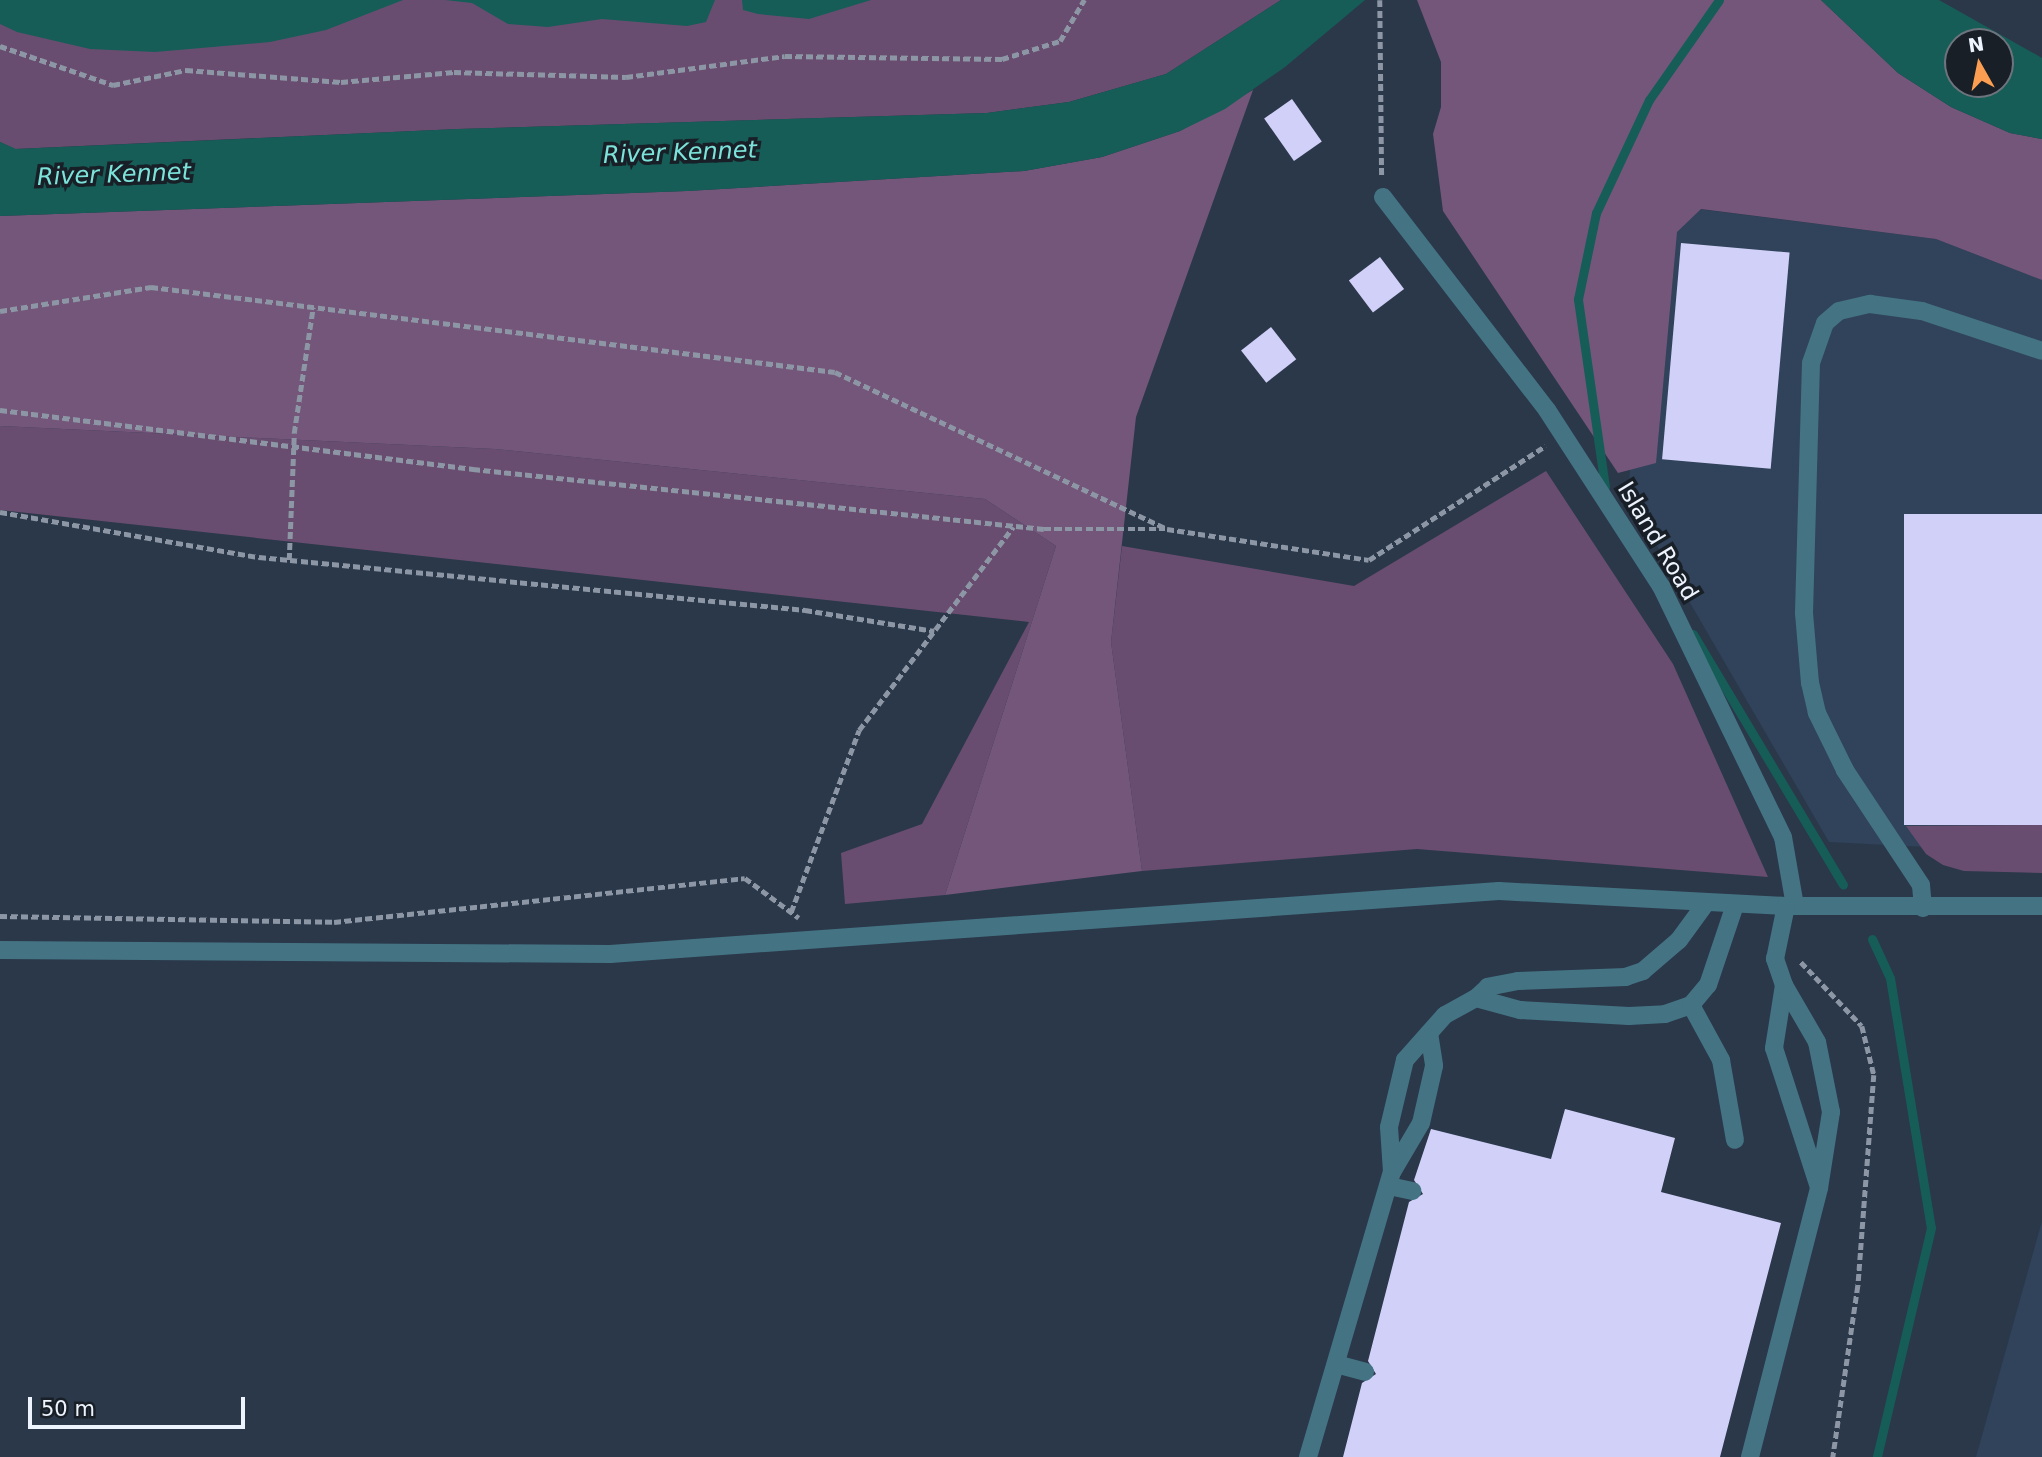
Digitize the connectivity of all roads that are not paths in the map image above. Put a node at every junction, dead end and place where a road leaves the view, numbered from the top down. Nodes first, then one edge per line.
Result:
1 (1382, 197) road end
2 (2042, 351) edge
3 (1706, 903) junction
4 (1735, 905) junction
5 (1790, 906) junction
6 (2042, 906) edge
7 (1923, 908) junction
8 (0, 950) edge
9 (1784, 985) junction
10 (1476, 998) junction
11 (1690, 1005) junction
12 (1429, 1033) junction
13 (1735, 1140) dead end
14 (1390, 1179) junction
15 (1819, 1188) junction
16 (1412, 1191) dead end
17 (1336, 1364) junction
18 (1365, 1372) dead end
19 (1308, 1457) edge
20 (1750, 1457) edge

1 - 5 street, Island Road
2 - 7 street
3 - 4 street
3 - 8 street
3 - 10 street
4 - 5 street
4 - 11 street
5 - 7 street
5 - 9 street
6 - 7 street
9 - 15 street
9 - 15 street
10 - 11 street
10 - 12 street
11 - 13 street
12 - 14 street
12 - 14 street
14 - 16 street
14 - 17 street
15 - 20 street
17 - 18 street
17 - 19 street

